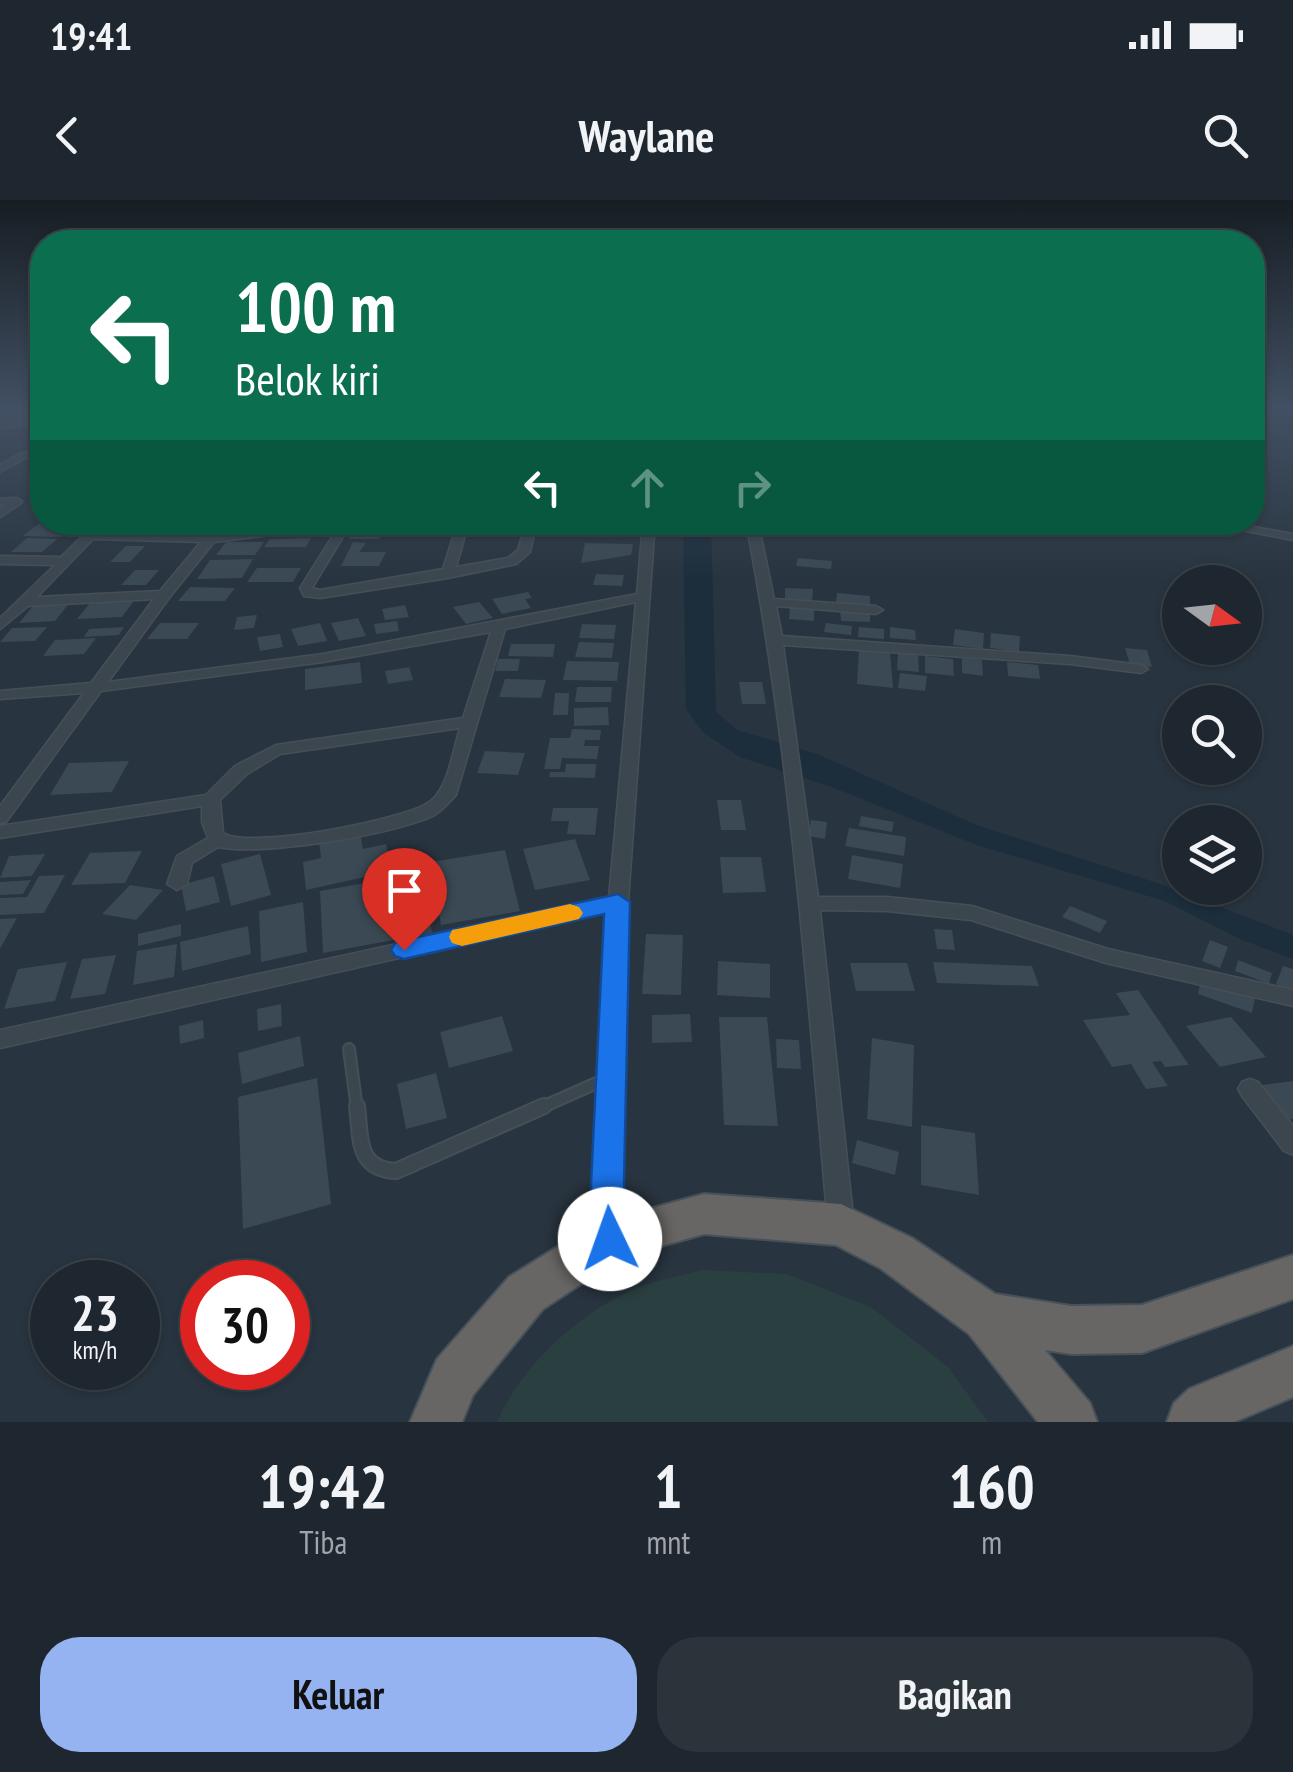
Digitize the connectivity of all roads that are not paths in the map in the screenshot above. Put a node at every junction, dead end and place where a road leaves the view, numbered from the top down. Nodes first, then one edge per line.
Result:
1 (0, 502) edge
2 (0, 514) edge
3 (1265, 532) edge
4 (90, 535) joint
5 (244, 535) edge
6 (339, 535) edge
7 (460, 535) edge
8 (529, 535) edge
9 (648, 535) edge
10 (755, 535) edge
11 (1293, 537) edge
12 (210, 539) junction
13 (0, 560) edge
14 (61, 561) junction
15 (448, 574) junction
16 (164, 594) junction
17 (642, 597) junction
18 (24, 602) junction
19 (768, 602) junction
20 (876, 610) dead end
21 (0, 626) edge
22 (499, 628) junction
23 (776, 640) junction
24 (1141, 669) dead end
25 (93, 690) junction
26 (0, 696) edge
27 (471, 722) junction
28 (211, 798) junction
29 (0, 818) edge
30 (0, 832) edge
31 (217, 840) junction
32 (177, 884) dead end
33 (618, 902) junction
34 (809, 902) junction
35 (1293, 998) edge
36 (0, 1039) edge
37 (349, 1049) dead end
38 (612, 1076) junction
39 (1250, 1089) dead end
40 (1293, 1143) edge
41 (841, 1225) junction
42 (610, 1239) junction
43 (1293, 1277) edge
44 (986, 1317) junction
45 (1293, 1371) edge
46 (436, 1422) edge
47 (1071, 1422) edge
48 (1193, 1422) edge

1 - 2 street
3 - 11 street
4 - 12 street
4 - 14 street
5 - 12 street
6 - 15 street
7 - 15 street
8 - 15 street
9 - 17 street
10 - 19 street
12 - 16 street
13 - 14 street
14 - 18 street
16 - 18 street
16 - 25 street
17 - 22 street
17 - 33 street
18 - 21 street
19 - 20 street
19 - 23 street
22 - 25 street
22 - 27 street
23 - 24 street
23 - 34 street
25 - 26 street
25 - 29 street
27 - 28 street
27 - 31 street
28 - 30 street
28 - 31 street
31 - 32 street
33 - 36 street
33 - 38 street
34 - 35 street
34 - 41 street
37 - 38 lane
38 - 42 street
39 - 40 street
41 - 42 highway
41 - 44 highway
42 - 46 highway
43 - 44 highway
44 - 47 highway
45 - 48 highway

